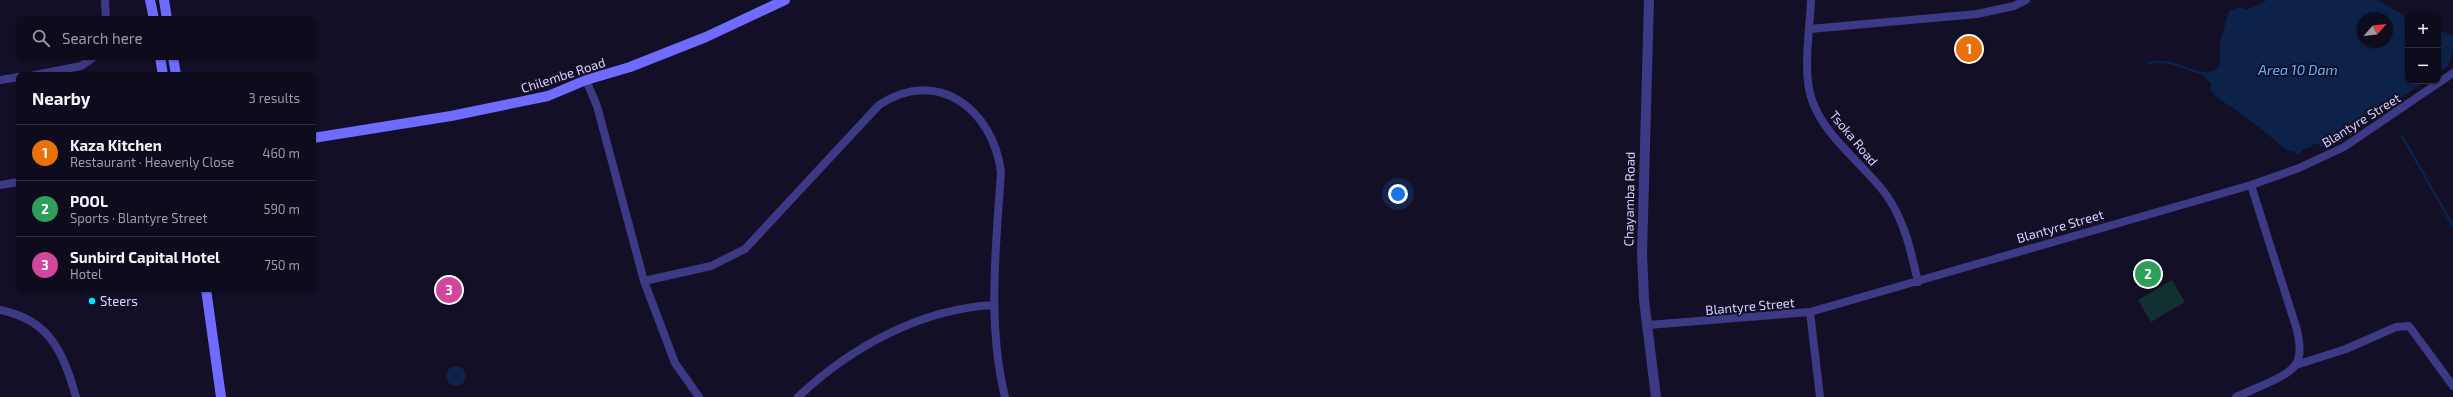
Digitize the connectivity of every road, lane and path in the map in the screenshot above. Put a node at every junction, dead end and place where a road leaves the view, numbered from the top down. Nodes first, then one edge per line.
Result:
1 (106, 0) edge
2 (150, 0) edge
3 (164, 0) edge
4 (785, 0) edge
5 (1649, 0) edge
6 (1811, 0) edge
7 (2026, 0) edge
8 (106, 16) edge
9 (153, 16) edge
10 (167, 16) edge
11 (1810, 29) junction
12 (90, 60) edge
13 (160, 60) edge
14 (174, 60) edge
15 (50, 72) edge
16 (162, 72) edge
17 (176, 72) edge
18 (2453, 73) edge
19 (16, 77) edge
20 (0, 80) edge
21 (586, 80) junction
22 (316, 138) edge
23 (16, 182) edge
24 (0, 185) edge
25 (2251, 185) junction
26 (644, 281) junction
27 (1918, 282) junction
28 (201, 292) edge
29 (206, 292) edge
30 (994, 305) junction
31 (0, 310) edge
32 (208, 312) junction
33 (1810, 312) junction
34 (1648, 325) junction
35 (2296, 365) junction
36 (2453, 386) edge
37 (76, 397) edge
38 (221, 397) edge
39 (699, 397) edge
40 (798, 397) edge
41 (1005, 397) edge
42 (1656, 397) edge
43 (1820, 397) edge
44 (2236, 397) edge

1 - 8 street
2 - 9 main road
3 - 10 main road
4 - 21 main road, Chilembe Road
5 - 34 street, Chayamba Road
6 - 11 street, Tsoka Road
7 - 11 street
11 - 27 street, Tsoka Road
12 - 15 street
13 - 16 main road
14 - 17 main road
18 - 25 street, Blantyre Street
19 - 20 street
21 - 22 main road, Chilembe Road
21 - 26 street
23 - 24 street
25 - 27 street, Blantyre Street
25 - 35 street
26 - 30 street
26 - 39 street
27 - 33 street, Blantyre Street
28 - 32 main road
29 - 32 main road
30 - 40 street
30 - 41 street
31 - 37 street
32 - 38 main road
33 - 34 street, Blantyre Street
33 - 43 street
34 - 42 street, Chayamba Road
35 - 36 street
35 - 44 street

